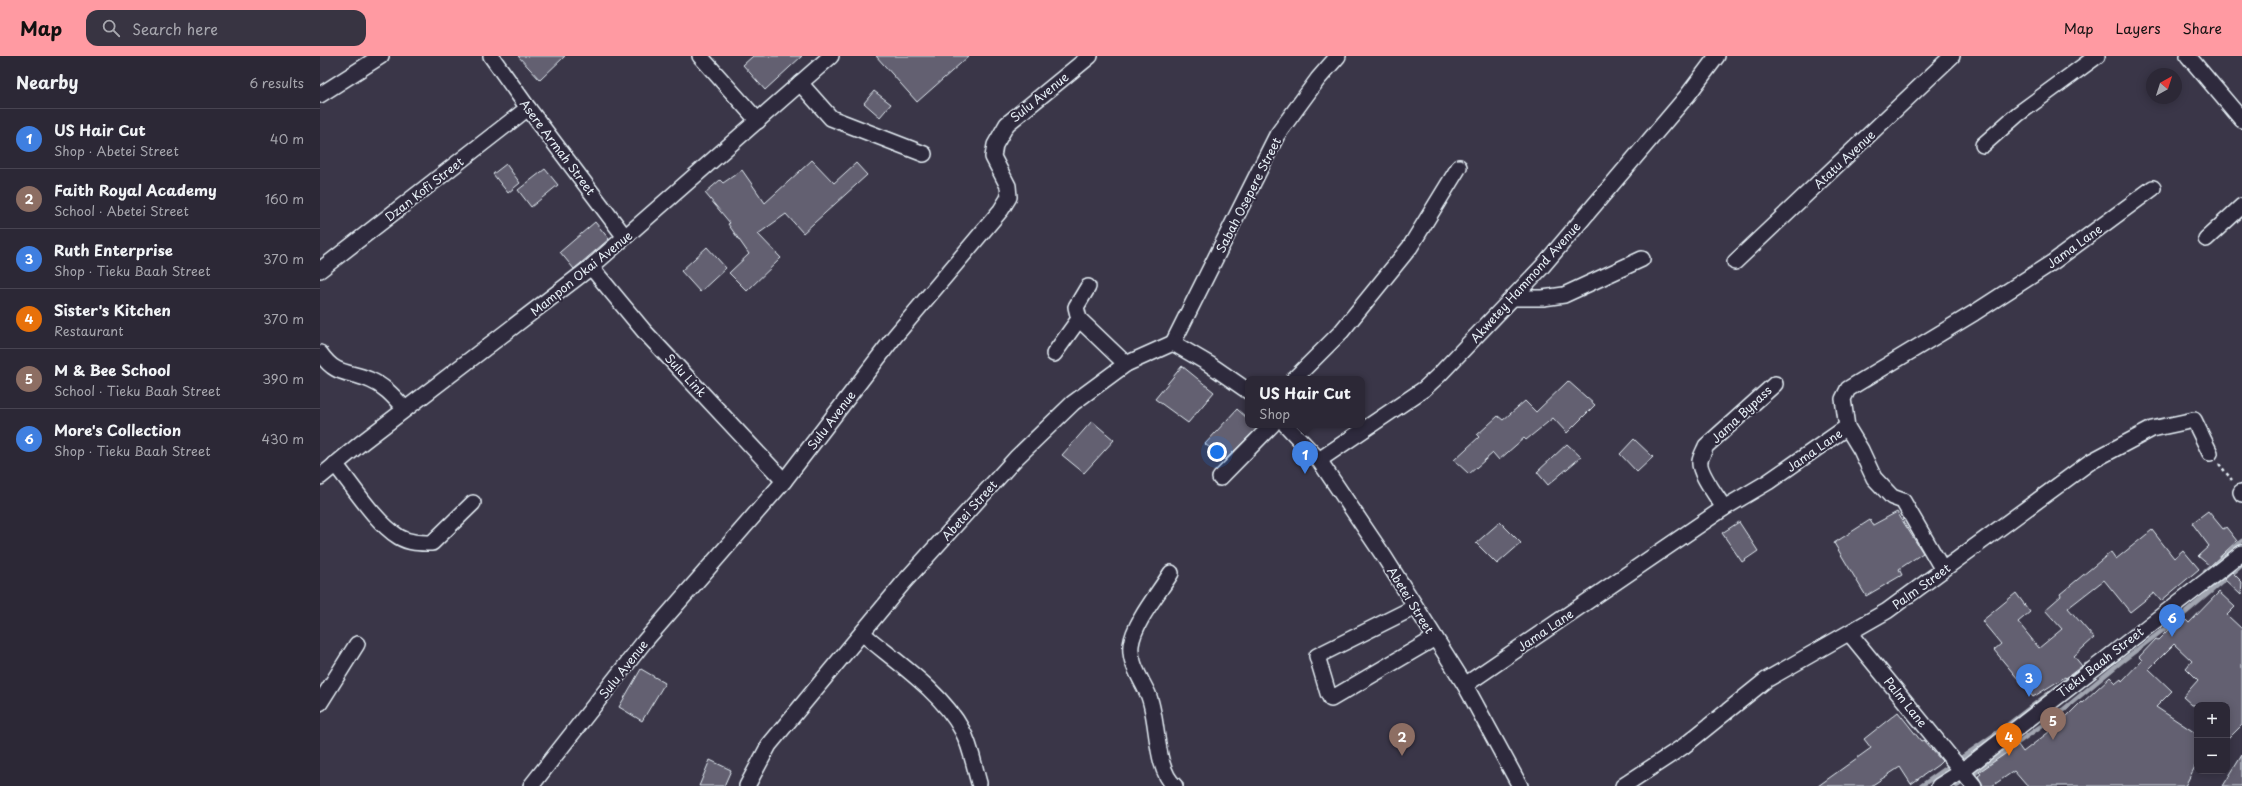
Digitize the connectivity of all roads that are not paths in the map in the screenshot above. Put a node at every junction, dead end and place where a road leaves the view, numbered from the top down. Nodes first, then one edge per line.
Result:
1 (381, 56) edge
2 (491, 56) edge
3 (700, 56) edge
4 (831, 56) edge
5 (1090, 56) edge
6 (1338, 56) edge
7 (1717, 56) edge
8 (1952, 56) edge
9 (2098, 56) edge
10 (2188, 56) edge
11 (800, 84) junction
12 (320, 95) edge
13 (528, 108) junction
14 (758, 120) junction
15 (2242, 120) edge
16 (1983, 145) dead end
17 (924, 154) dead end
18 (1459, 167) dead end
19 (2153, 188) dead end
20 (2242, 206) edge
21 (625, 237) junction
22 (2206, 239) dead end
23 (1642, 259) dead end
24 (1735, 262) dead end
25 (591, 267) junction
26 (320, 270) edge
27 (1088, 287) dead end
28 (1513, 298) junction
29 (1079, 319) junction
30 (1174, 343) junction
31 (320, 353) edge
32 (1054, 354) dead end
33 (1126, 364) junction
34 (1297, 376) edge
35 (1775, 384) dead end
36 (1245, 389) edge
37 (405, 409) junction
38 (1847, 427) junction
39 (1269, 428) edge
40 (1289, 428) edge
41 (2210, 452) road end
42 (1319, 460) junction
43 (335, 464) junction
44 (320, 477) edge
45 (1220, 478) dead end
46 (784, 481) junction
47 (473, 503) dead end
48 (1724, 508) junction
49 (2242, 553) edge
50 (1944, 570) junction
51 (1171, 573) dead end
52 (1415, 607) junction
53 (862, 633) junction
54 (1850, 634) junction
55 (1435, 638) junction
56 (357, 644) dead end
57 (1465, 685) junction
58 (320, 703) edge
59 (1960, 772) junction
60 (979, 783) dead end
61 (531, 786) edge
62 (747, 786) edge
63 (1176, 786) edge
64 (1520, 786) edge
65 (1623, 786) edge
66 (1939, 786) edge
67 (1974, 786) edge

1 - 12 street
2 - 13 street, Asere Armah Street
3 - 14 street
4 - 11 street, Mampon Okai Avenue
5 - 46 street, Sulu Avenue
6 - 30 street, Sabah Osepere Street
7 - 28 street, Akwetey Hammond Avenue
8 - 24 street, Atatu Avenue
9 - 16 street
10 - 15 street
11 - 14 street, Mampon Okai Avenue
11 - 17 street
13 - 21 street, Asere Armah Street
13 - 26 street, Dzan Kofi Street
14 - 21 street, Mampon Okai Avenue
18 - 34 street
19 - 38 street, Jama Lane
20 - 22 street
21 - 25 street, Mampon Okai Avenue
23 - 28 street
25 - 37 street, Mampon Okai Avenue
25 - 46 street, Sulu Link
27 - 29 street
28 - 42 street, Akwetey Hammond Avenue
29 - 32 street
29 - 33 street
30 - 33 street, Abetei Street
30 - 36 street
31 - 37 street
33 - 53 street, Abetei Street
35 - 48 street, Jama Bypass
37 - 43 street, Mampon Okai Avenue
38 - 48 street, Jama Lane
38 - 50 street
39 - 45 street
40 - 42 street, Abetei Street
41 - 50 street, Palm Street
42 - 52 street, Abetei Street
43 - 44 street, Mampon Okai Avenue
43 - 47 street
46 - 61 street, Sulu Avenue
48 - 57 street, Jama Lane
49 - 59 street, Tieku Baah Street
50 - 54 street, Palm Street
51 - 63 street
52 - 55 street, Abetei Street
52 - 55 street
53 - 60 street
53 - 62 street, Abetei Street
54 - 59 street, Palm Lane
54 - 65 street, Palm Street
55 - 57 street, Abetei Street
56 - 58 street
57 - 64 street, Abetei Street
59 - 66 street, Tieku Baah Street
59 - 67 street, Palm Lane

